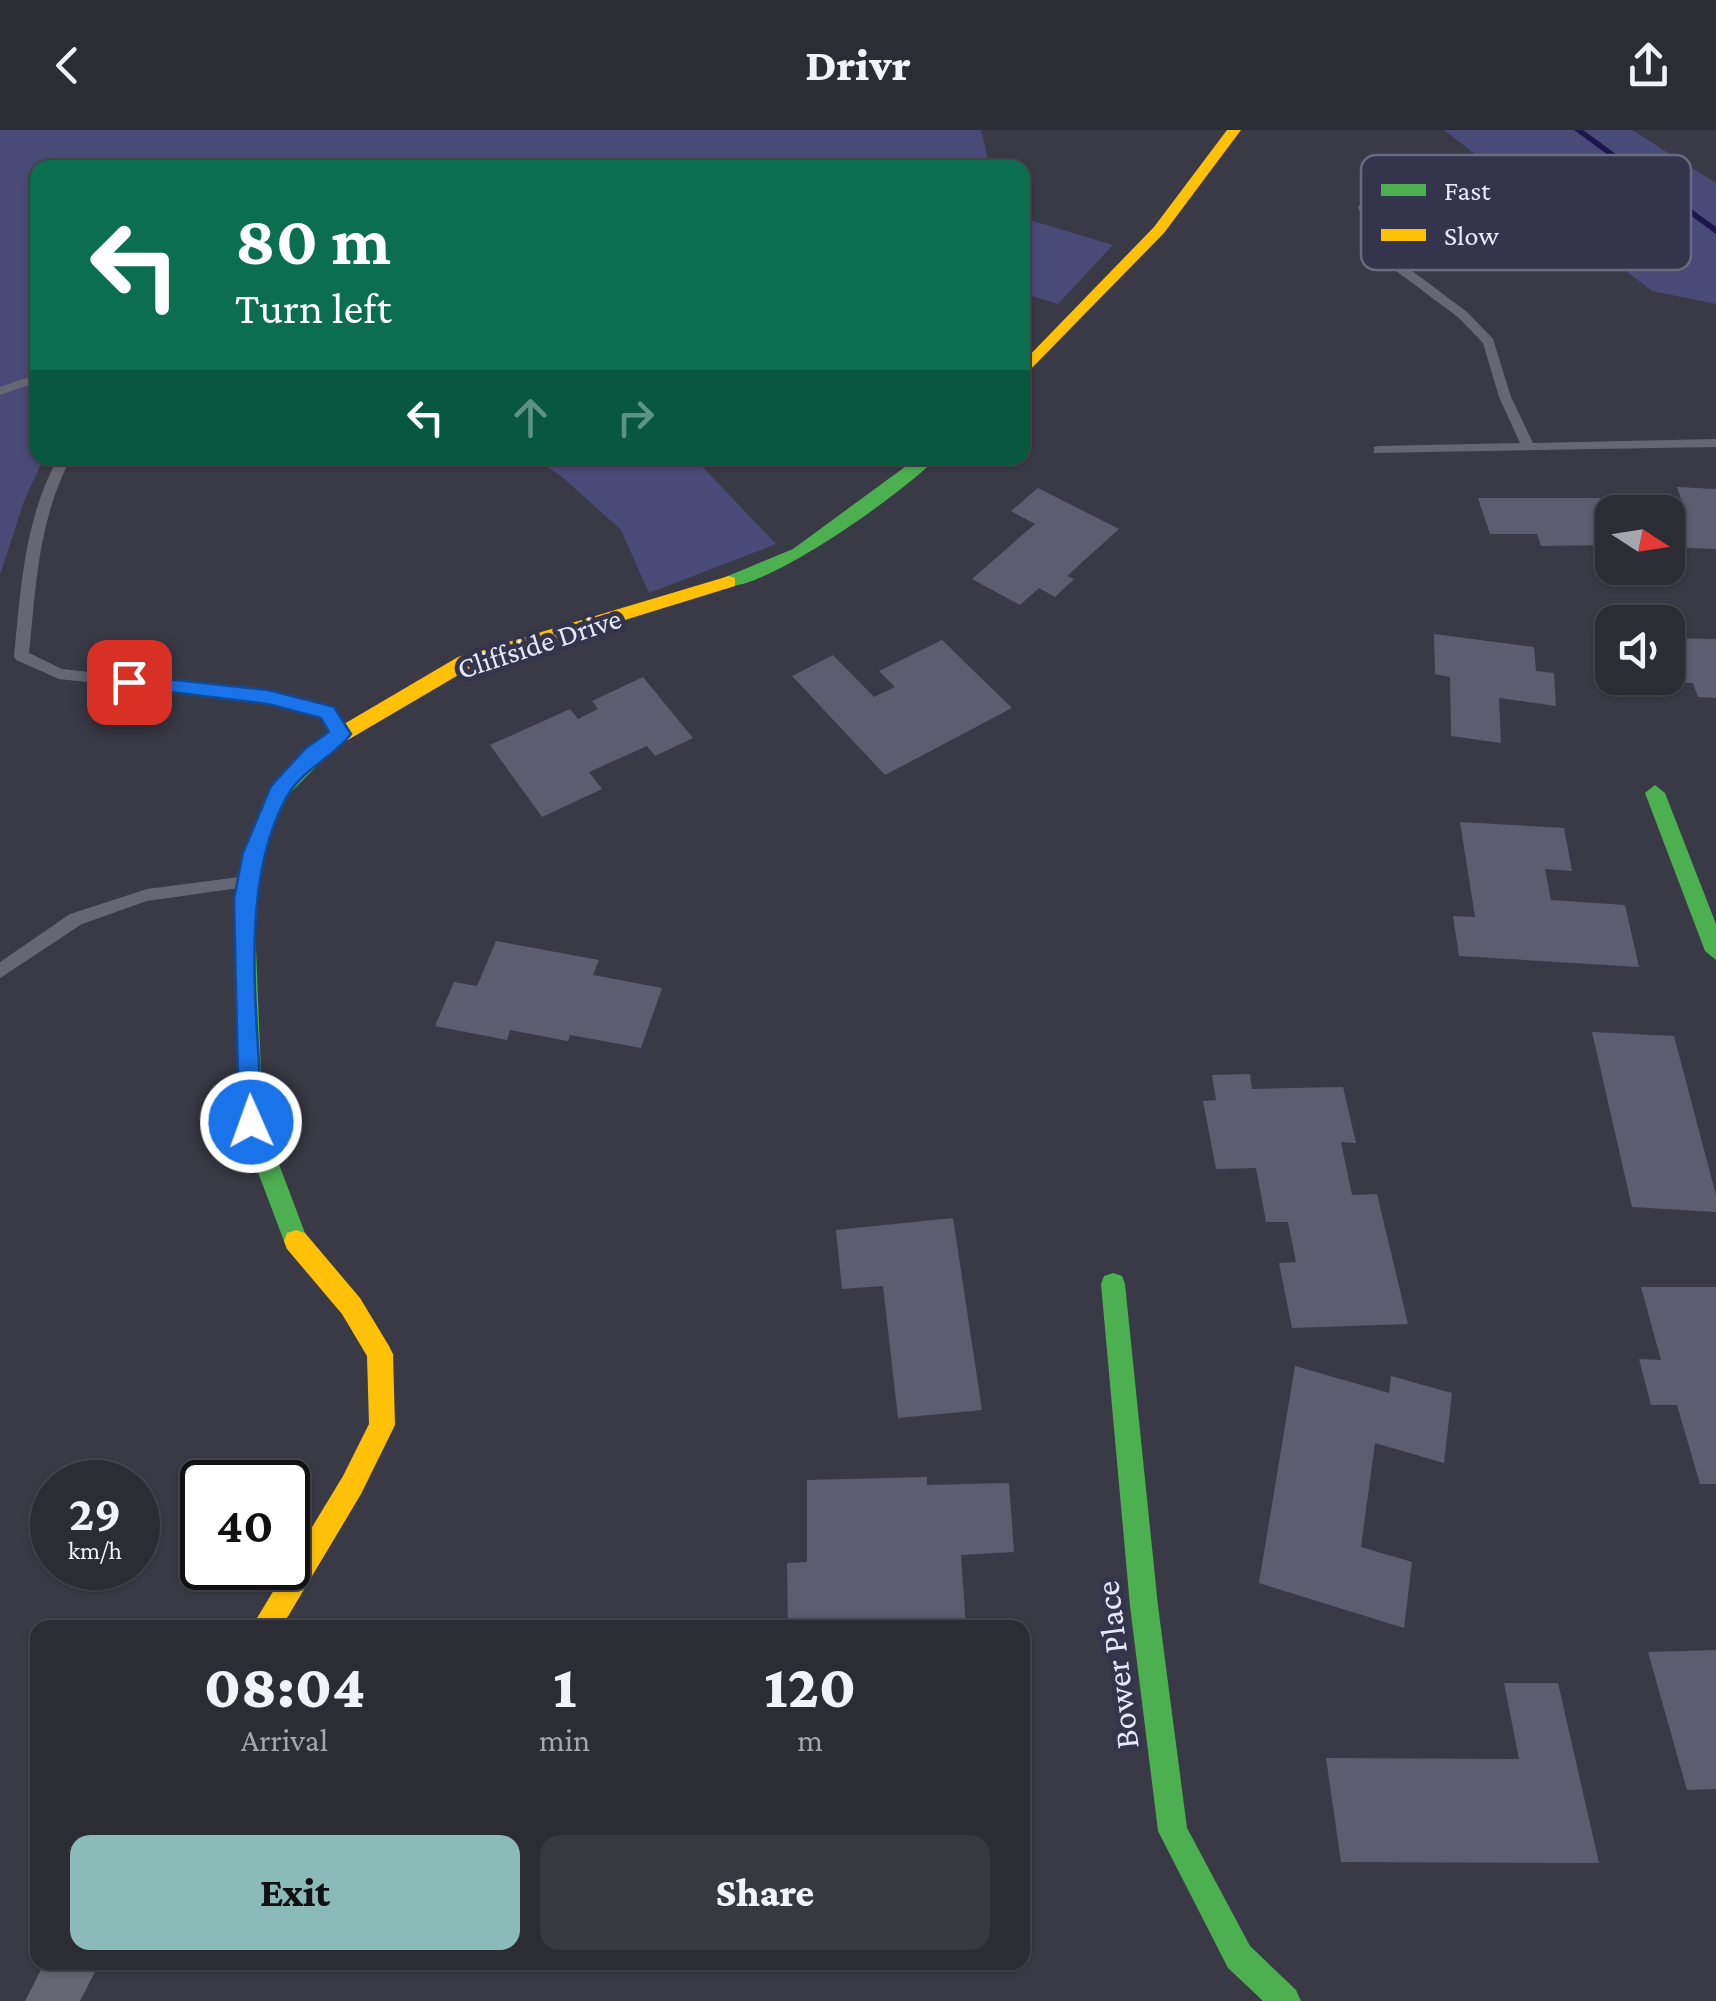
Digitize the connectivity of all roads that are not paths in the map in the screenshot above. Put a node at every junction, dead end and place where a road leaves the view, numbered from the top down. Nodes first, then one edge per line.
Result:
1 (1234, 130) edge
2 (1402, 270) edge
3 (1030, 365) edge
4 (30, 381) edge
5 (0, 392) edge
6 (1716, 443) edge
7 (1528, 447) junction
8 (1379, 450) dead end
9 (59, 465) edge
10 (918, 465) edge
11 (341, 734) junction
12 (1655, 792) dead end
13 (248, 882) junction
14 (1716, 950) edge
15 (0, 971) edge
16 (1113, 1284) dead end
17 (270, 1620) edge
18 (70, 1970) edge
19 (51, 2001) edge
20 (1286, 2001) edge

1 - 3 street
2 - 7 lane
4 - 5 lane
6 - 7 lane
7 - 8 lane
9 - 11 lane
10 - 11 street, Cliffside Drive
11 - 13 street, Cliffside Drive
12 - 14 street
13 - 15 lane
13 - 17 street, Cliffside Drive
16 - 20 street, Bower Place
18 - 19 street

